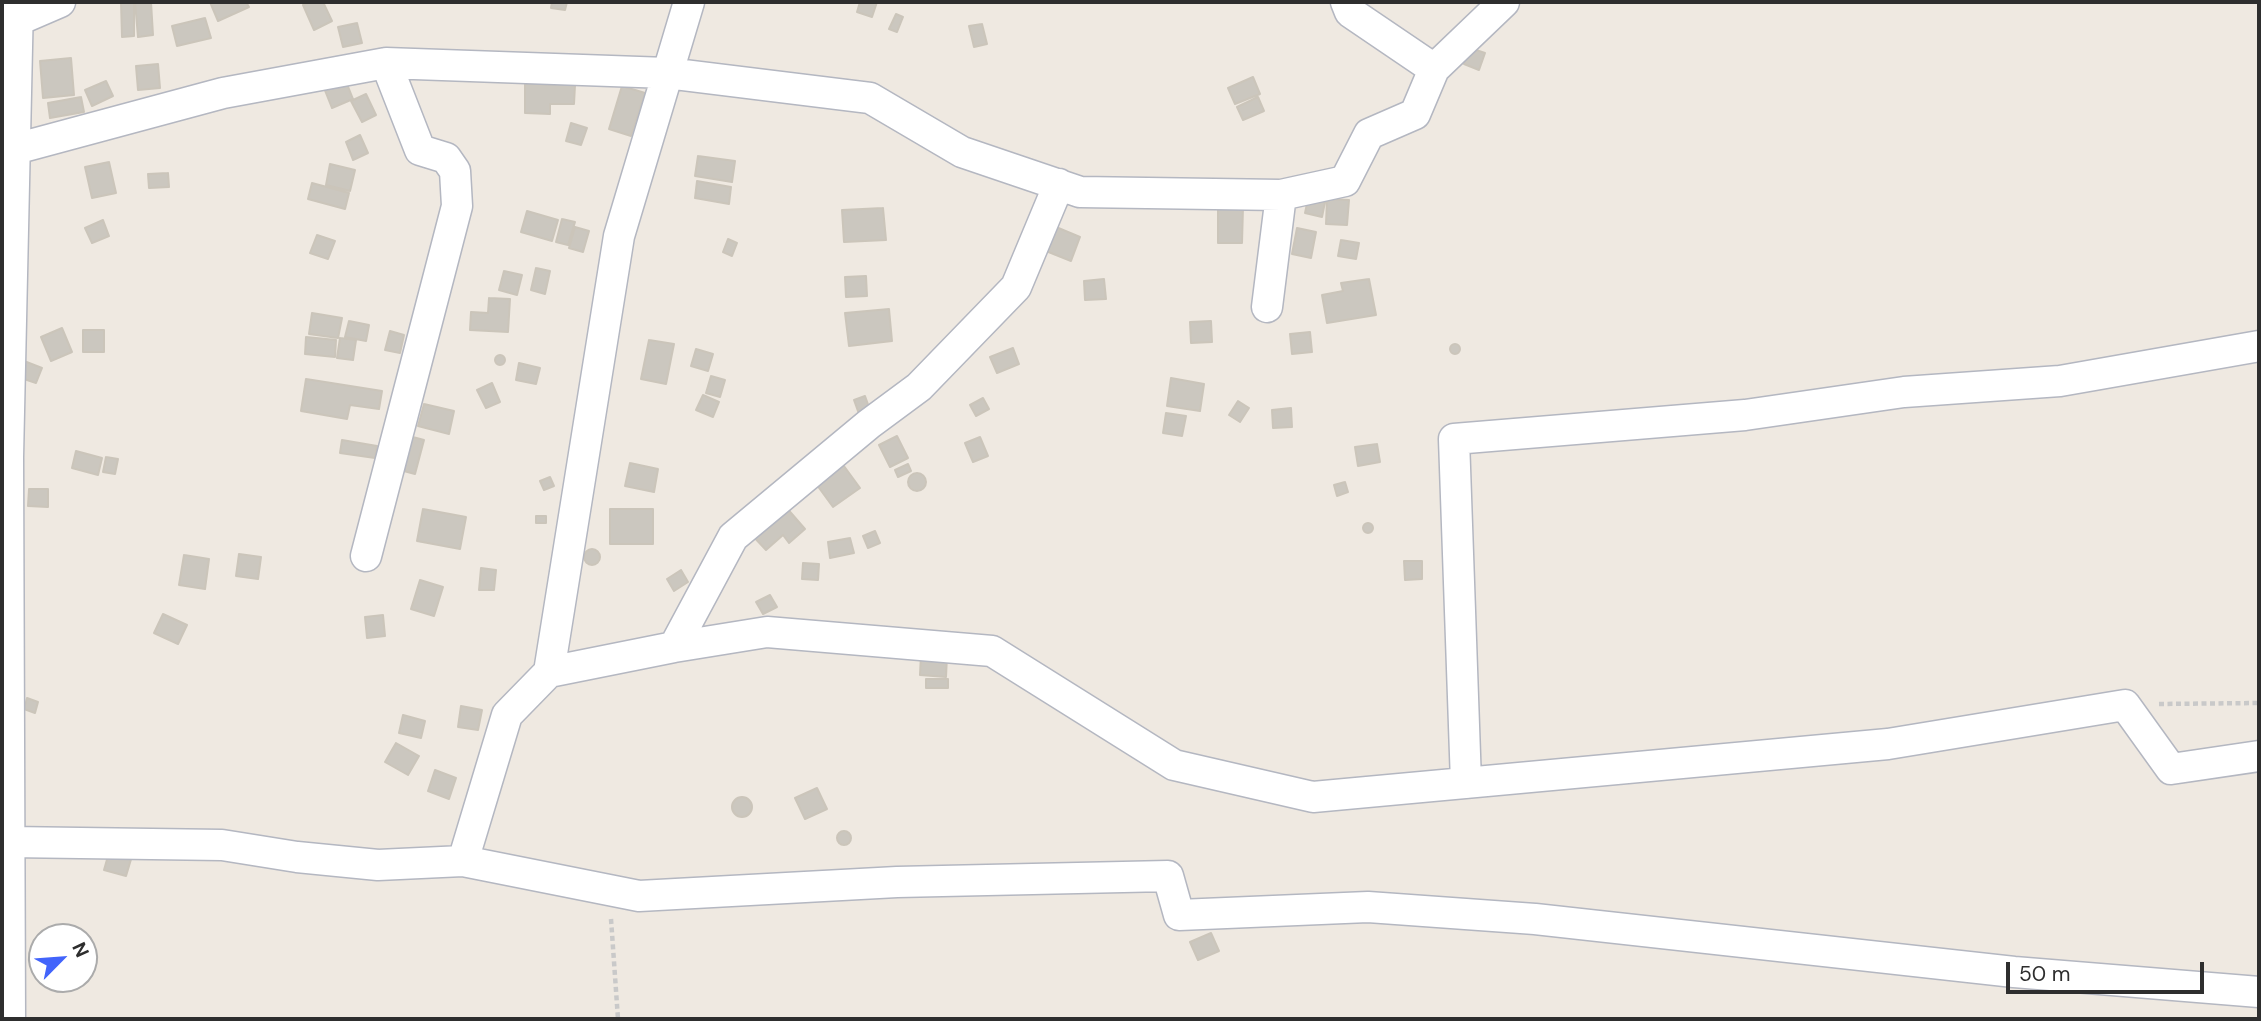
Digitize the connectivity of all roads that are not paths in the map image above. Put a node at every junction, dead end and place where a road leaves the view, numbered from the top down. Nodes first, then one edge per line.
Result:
1 (60, 2) edge
2 (689, 2) edge
3 (1346, 2) edge
4 (1504, 2) edge
5 (13, 16) edge
6 (386, 63) junction
7 (1434, 69) junction
8 (667, 73) junction
9 (15, 149) junction
10 (1059, 184) junction
11 (1281, 195) junction
12 (1267, 307) dead end
13 (2259, 346) edge
14 (366, 555) dead end
15 (674, 648) junction
16 (549, 672) junction
17 (2259, 756) edge
18 (1466, 783) junction
19 (10, 842) junction
20 (463, 861) junction
21 (2259, 992) edge
22 (10, 1019) edge

1 - 5 street
2 - 8 street
3 - 7 street
4 - 7 street
5 - 9 street
6 - 8 street
6 - 9 street
6 - 14 street
7 - 11 street
8 - 10 street
8 - 16 street
9 - 19 street
10 - 11 street
10 - 15 street
11 - 12 street
13 - 18 street
15 - 16 street
15 - 18 street
16 - 20 street
17 - 18 street
19 - 20 street
19 - 22 street
20 - 21 street

